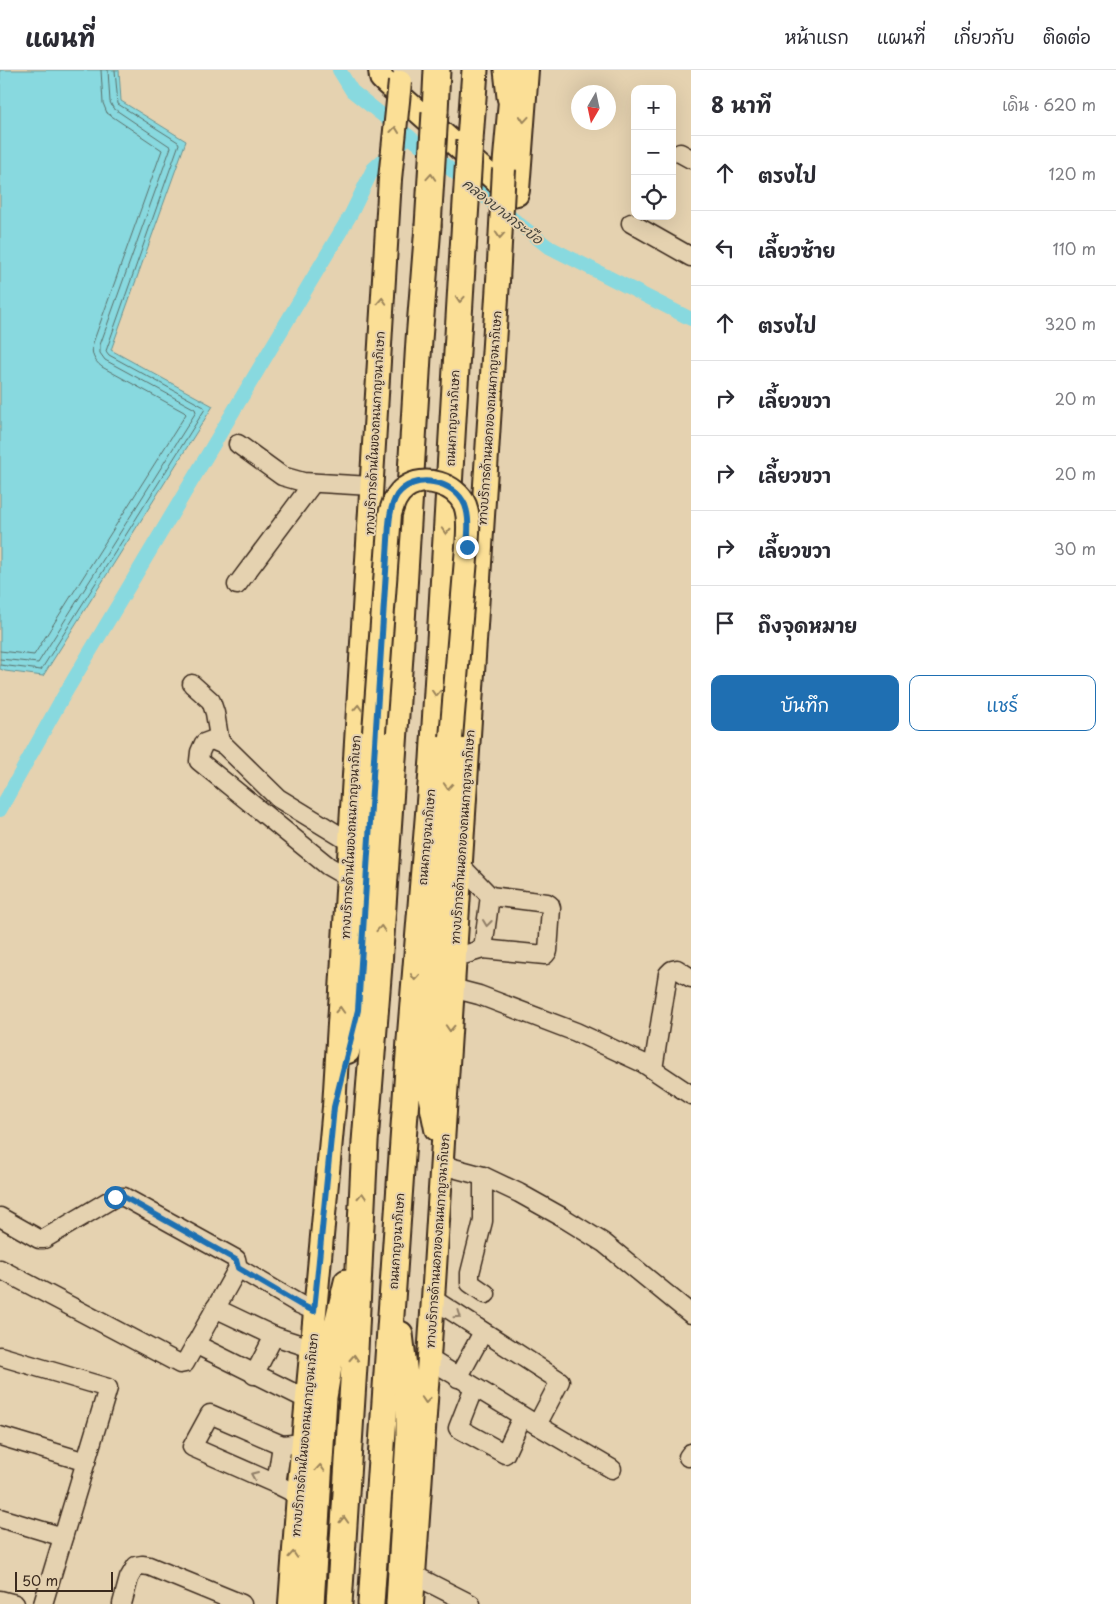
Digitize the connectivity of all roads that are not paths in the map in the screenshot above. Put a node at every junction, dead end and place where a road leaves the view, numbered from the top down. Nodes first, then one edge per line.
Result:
1 (380, 70) edge
2 (438, 70) edge
3 (475, 70) edge
4 (507, 70) edge
5 (512, 70) edge
6 (527, 70) edge
7 (400, 76) edge
8 (510, 97) junction
9 (631, 223) dead end
10 (691, 257) edge
11 (238, 444) dead end
12 (313, 483) junction
13 (371, 486) junction
14 (237, 585) dead end
15 (192, 684) dead end
16 (220, 743) junction
17 (350, 842) junction
18 (460, 865) junction
19 (348, 877) junction
20 (490, 896) junction
21 (483, 949) junction
22 (454, 958) junction
23 (379, 965) junction
24 (691, 978) edge
25 (452, 988) junction
26 (358, 1010) junction
27 (653, 1069) junction
28 (691, 1095) edge
29 (334, 1107) junction
30 (442, 1162) junction
31 (483, 1176) junction
32 (0, 1217) edge
33 (361, 1225) junction
34 (238, 1268) junction
35 (0, 1269) edge
36 (394, 1274) junction
37 (486, 1294) dead end
38 (434, 1299) junction
39 (215, 1308) junction
40 (314, 1311) junction
41 (691, 1314) edge
42 (483, 1332) junction
43 (274, 1336) junction
44 (195, 1344) junction
45 (311, 1348) junction
46 (0, 1356) edge
47 (429, 1360) junction
48 (254, 1375) junction
49 (458, 1378) junction
50 (474, 1387) junction
51 (306, 1399) junction
52 (529, 1421) junction
53 (0, 1436) edge
54 (293, 1444) junction
55 (86, 1462) junction
56 (612, 1470) dead end
57 (276, 1484) junction
58 (298, 1496) junction
59 (0, 1518) edge
60 (63, 1538) junction
61 (414, 1575) junction
62 (0, 1600) edge
63 (15, 1604) edge
64 (43, 1604) edge
65 (122, 1604) edge
66 (242, 1604) edge
67 (290, 1604) edge
68 (311, 1604) edge
69 (339, 1604) edge
70 (371, 1604) edge
71 (399, 1604) edge
72 (412, 1604) edge
73 (471, 1604) edge

6 -> 1 main road
23 -> 2 highway, bridge
3 -> 36 highway, ถนนกาญจนาภิเษก, bridge
4 - 8 highway
5 - 8 main road, ทางบริการด้านนอกของถนนกาญจนาภิเษก
13 -> 7 main road, ทางบริการด้านในของถนนกาญจนาภิเษก, bridge
8 -> 18 main road, ทางบริการด้านนอกของถนนกาญจนาภิเษก, bridge
9 - 10 street
11 - 12 street
12 - 13 street
12 - 14 street
17 -> 13 main road, ทางบริการด้านในของถนนกาญจนาภิเษก
15 - 16 street
16 - 17 street
16 - 19 street
17 - 19 main road, ทางบริการด้านในของถนนกาญจนาภิเษก
18 - 20 street
18 - 22 main road, ทางบริการด้านนอกของถนนกาญจนาภิเษก
29 -> 19 main road, ทางบริการด้านในของถนนกาญจนาภิเษก
20 -> 21 street
20 - 21 street
21 - 22 street
22 - 25 main road, ทางบริการด้านนอกของถนนกาญจนาภิเษก
23 - 26 highway
33 -> 23 highway
24 - 27 street
25 - 27 street
25 -> 30 main road, ทางบริการด้านนอกของถนนกาญจนาภิเษก
26 - 29 main road
26 -> 30 main road, bridge
27 - 28 street
29 - 40 main road, ทางบริการด้านในของถนนกาญจนาภิเษก
30 - 31 street
30 - 38 main road, ทางบริการด้านนอกของถนนกาญจนาภิเษก
31 - 37 street
31 - 41 street
32 - 34 street
68 -> 33 highway
69 -> 33 highway
34 - 39 street
34 - 40 street
35 - 44 street
36 - 70 highway, ถนนกาญจนาภิเษก
36 - 71 highway
38 -> 42 street
38 - 47 main road, ทางบริการด้านนอกของถนนกาญจนาภิเษก
39 - 43 street
39 - 44 street
40 - 45 main road, ทางบริการด้านในของถนนกาญจนาภิเษก
42 - 49 street
42 - 52 street
43 - 45 street
43 - 48 street
44 - 48 street
45 - 51 main road, ทางบริการด้านในของถนนกาญจนาภิเษก
46 - 55 street
47 - 49 street
47 -> 61 main road, ทางบริการด้านนอกของถนนกาญจนาภิเษก
48 - 51 street
49 - 50 street
50 - 52 street
50 - 52 street
51 - 54 main road, ทางบริการด้านในของถนนกาญจนาภิเษก
52 - 56 street
53 - 55 street
54 - 57 street
57 -> 54 street
54 - 58 main road, ทางบริการด้านในของถนนกาญจนาภิเษก
55 - 60 street
57 - 58 street
67 -> 58 main road, ทางบริการด้านในของถนนกาญจนาภิเษก
59 - 60 street
60 - 64 street
61 - 72 main road, ทางบริการด้านนอกของถนนกาญจนาภิเษก
61 - 73 street
62 - 63 street
65 - 66 street

